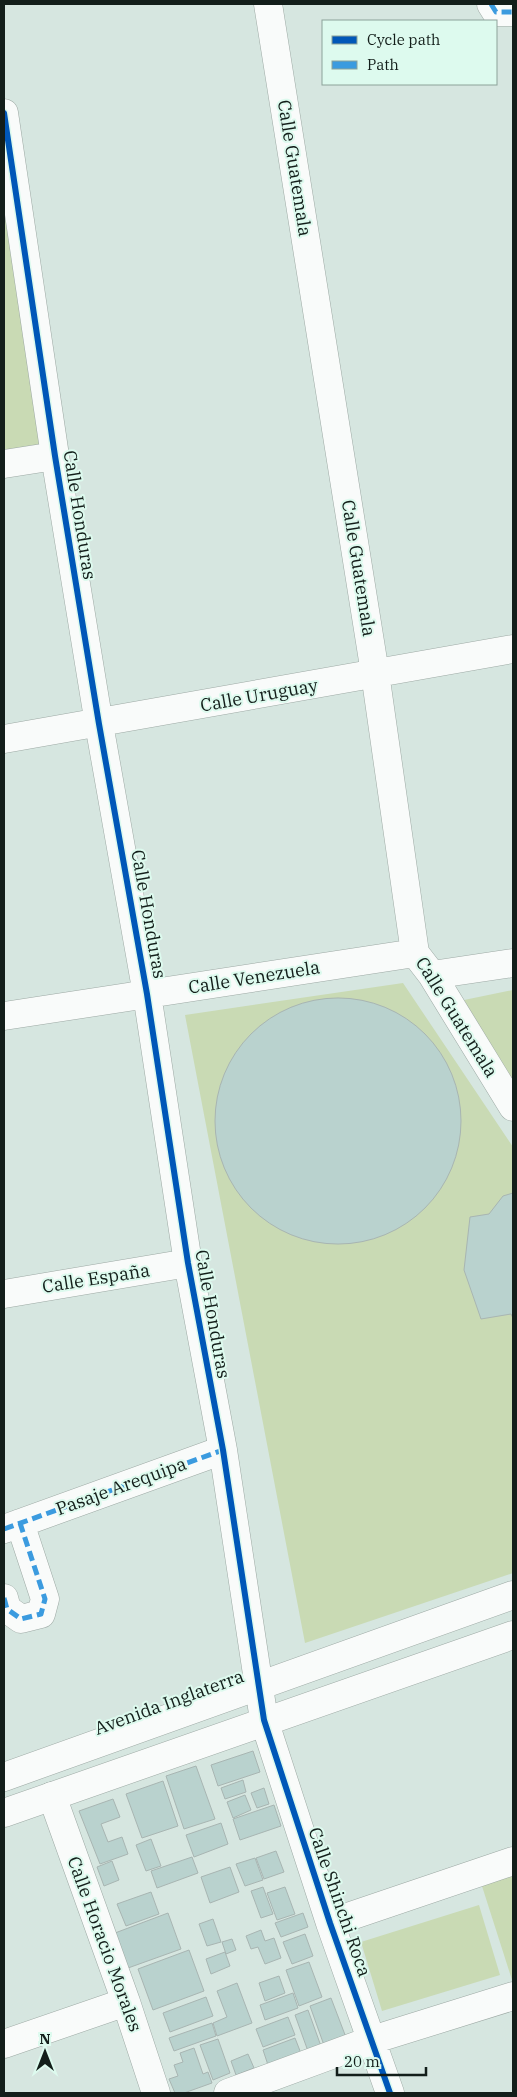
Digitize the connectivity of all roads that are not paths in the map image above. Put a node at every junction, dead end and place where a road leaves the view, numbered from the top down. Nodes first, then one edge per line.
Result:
1 (268, 4) edge
2 (491, 4) edge
3 (513, 12) edge
4 (4, 113) edge
5 (10, 192) edge
6 (55, 456) junction
7 (4, 464) edge
8 (513, 649) edge
9 (375, 674) junction
10 (99, 724) junction
11 (4, 739) edge
12 (415, 953) junction
13 (513, 963) edge
14 (432, 975) junction
15 (147, 994) junction
16 (4, 1016) edge
17 (513, 1107) edge
18 (188, 1263) junction
19 (4, 1294) edge
20 (223, 1450) junction
21 (12, 1526) edge
22 (513, 1595) edge
23 (4, 1598) edge
24 (513, 1635) edge
25 (259, 1686) junction
26 (264, 1720) junction
27 (4, 1777) edge
28 (52, 1796) junction
29 (4, 1813) edge
30 (513, 1861) edge
31 (330, 1923) junction
32 (513, 1996) edge
33 (126, 2002) junction
34 (372, 2040) junction
35 (4, 2044) edge
36 (156, 2093) edge
37 (228, 2093) edge
38 (390, 2093) edge

1 - 9 street, Calle Guatemala
2 - 3 street
4 - 5 street, Calle Honduras
5 - 6 street, Calle Honduras
6 - 7 street
6 - 10 street, Calle Honduras
8 - 9 street, Calle Uruguay
9 - 10 street, Calle Uruguay
9 - 12 street, Calle Guatemala
10 - 11 street, Calle Uruguay
10 - 15 street, Calle Honduras
12 - 14 street, Calle Guatemala
12 - 15 street, Calle Venezuela
13 - 14 street
14 - 17 street, Calle Guatemala
15 - 16 street, Calle Venezuela
15 - 18 street, Calle Honduras
18 - 19 street, Calle España
18 - 20 street, Calle Honduras
20 - 21 street, Pasaje Arequipa
20 - 25 street, Calle Honduras
21 - 23 street, Pasaje Arequipa
22 - 25 street, Avenida Inglaterra
24 - 26 street
25 - 26 street, Calle Honduras
25 - 27 street, Avenida Inglaterra
26 - 28 street
26 - 31 street, Calle Shinchi Roca
28 - 29 street
28 - 33 street, Calle Horacio Morales
30 - 31 street
31 - 34 street, Calle Shinchi Roca
32 - 34 street
33 - 35 street
33 - 36 street, Calle Horacio Morales
34 - 37 street
34 - 38 street, Calle Shinchi Roca

